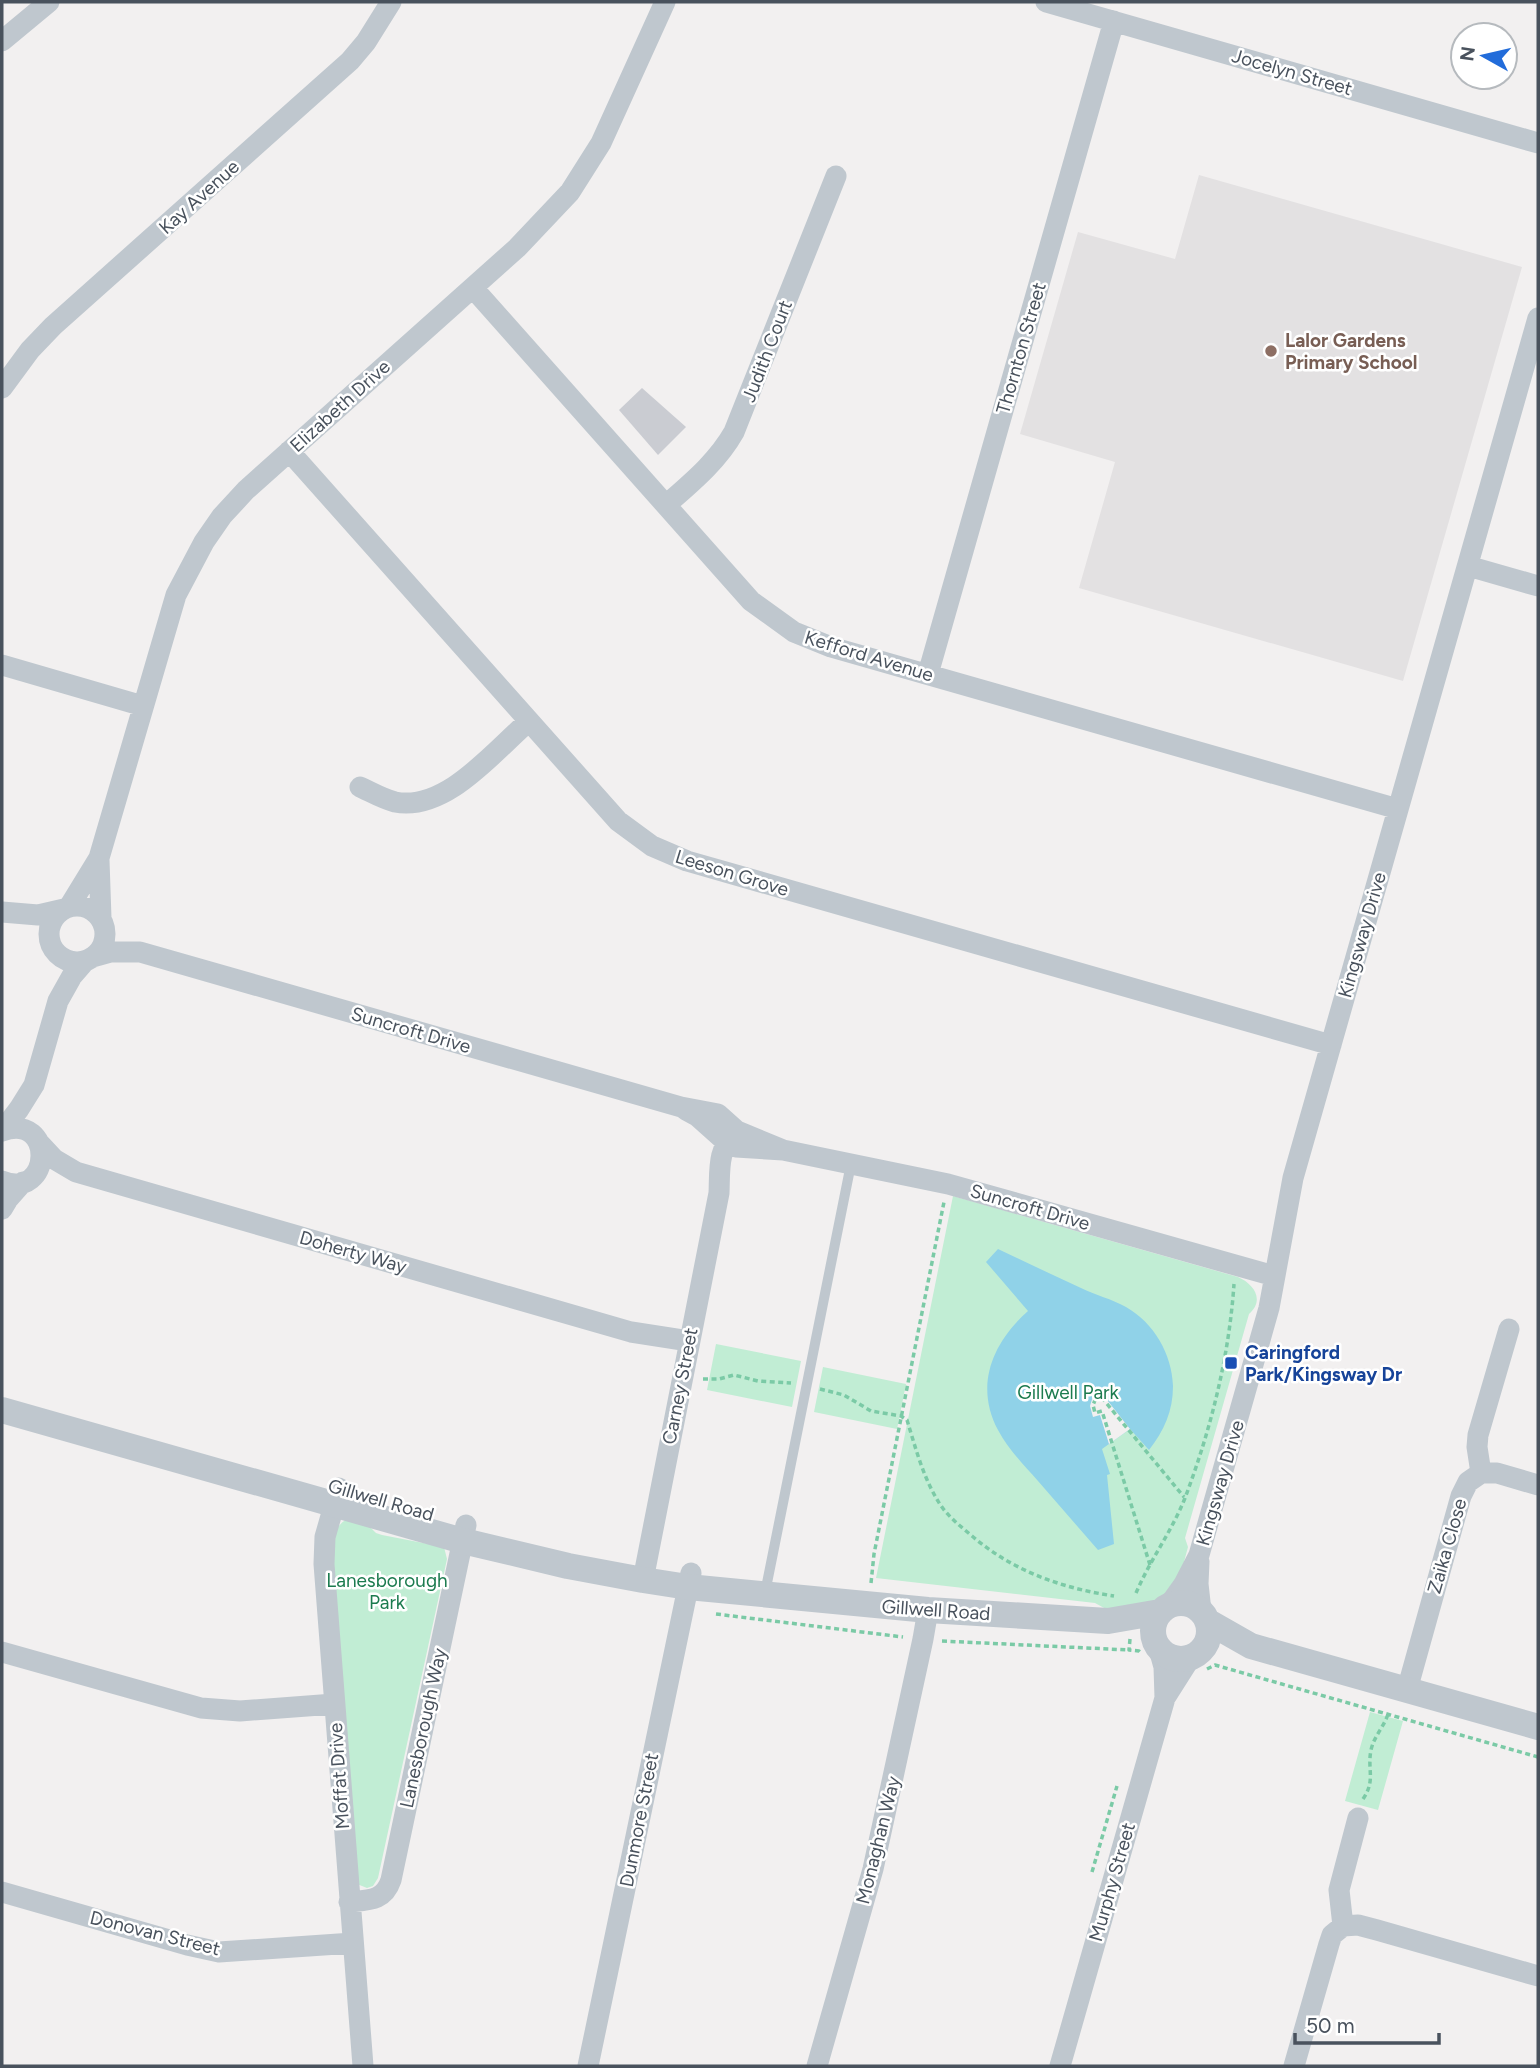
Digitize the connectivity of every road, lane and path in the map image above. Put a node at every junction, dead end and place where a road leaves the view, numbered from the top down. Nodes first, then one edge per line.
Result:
1 (49, 2) edge
2 (391, 2) edge
3 (664, 2) edge
4 (1046, 2) edge
5 (1114, 21) junction
6 (2, 41) edge
7 (1538, 143) edge
8 (836, 176) dead end
9 (473, 288) junction
10 (1538, 318) edge
11 (2, 388) edge
12 (289, 451) junction
13 (666, 505) junction
14 (1468, 566) junction
15 (1538, 586) edge
16 (2, 665) edge
17 (928, 674) junction
18 (143, 706) junction
19 (529, 721) junction
20 (360, 787) dead end
21 (1398, 809) junction
22 (99, 858) junction
23 (66, 908) junction
24 (4, 913) edge
25 (102, 921) junction
26 (55, 949) junction
27 (140, 952) junction
28 (89, 959) junction
29 (58, 1001) junction
30 (1331, 1045) junction
31 (34, 1085) junction
32 (2, 1131) edge
33 (733, 1140) junction
34 (39, 1142) junction
35 (850, 1164) junction
36 (76, 1172) junction
37 (18, 1181) edge
38 (948, 1184) junction
39 (2, 1209) edge
40 (1238, 1266) junction
41 (1274, 1276) junction
42 (1509, 1329) dead end
43 (688, 1348) junction
44 (2, 1392) edge
45 (2, 1410) edge
46 (901, 1416) junction
47 (1481, 1473) junction
48 (1538, 1485) edge
49 (337, 1497) junction
50 (1185, 1497) junction
51 (465, 1533) junction
52 (1199, 1555) junction
53 (1151, 1567) junction
54 (644, 1572) junction
55 (689, 1580) junction
56 (765, 1593) junction
57 (870, 1606) junction
58 (1165, 1608) junction
59 (928, 1610) junction
60 (1204, 1616) junction
61 (1126, 1617) junction
62 (1251, 1646) junction
63 (1153, 1650) junction
64 (2, 1652) edge
65 (1198, 1660) junction
66 (1406, 1690) junction
67 (1165, 1698) junction
68 (334, 1703) junction
69 (1388, 1714) junction
70 (1538, 1727) edge
71 (1538, 1757) edge
72 (1120, 1775) dead end
73 (1358, 1811) joint
74 (1091, 1879) dead end
75 (2, 1892) edge
76 (349, 1902) junction
77 (1343, 1926) junction
78 (354, 1943) junction
79 (1538, 1976) edge
80 (363, 2066) edge
81 (588, 2066) edge
82 (817, 2066) edge
83 (1060, 2066) edge
84 (1294, 2066) edge

1 - 6 street
2 - 11 street, Kay Avenue
3 - 9 street, Elizabeth Drive
4 - 5 street, Jocelyn Street
5 - 7 street, Jocelyn Street
5 - 17 street, Thornton Street
8 - 13 street, Judith Court
9 - 12 street, Elizabeth Drive
9 - 13 street, Kefford Avenue
10 - 14 street, Kingsway Drive
12 - 18 street, Elizabeth Drive
12 - 19 street, Leeson Grove
13 - 17 street, Kefford Avenue
14 - 15 street
14 - 21 street, Kingsway Drive
16 - 18 street
17 - 21 street, Kefford Avenue
18 - 22 street, Elizabeth Drive
19 - 20 street
19 - 30 street, Leeson Grove
21 - 30 street, Kingsway Drive
22 - 23 street, Elizabeth Drive
22 - 25 street, Elizabeth Drive
23 - 24 street
23 - 25 street
23 - 26 street
24 - 26 street
25 - 27 street, Suncroft Drive
25 - 28 street
26 - 28 street
26 - 29 street
27 - 28 street, Suncroft Drive
27 - 33 street, Suncroft Drive
28 - 29 street
29 - 31 street
30 - 41 street, Kingsway Drive
31 - 32 street
31 - 34 street
32 - 34 street
33 - 35 street, Suncroft Drive
33 - 43 street, Carney Street
34 - 36 street, Doherty Way
34 - 37 street
35 - 38 street, Suncroft Drive
35 - 56 lane
36 - 37 street, Doherty Way
36 - 43 street, Doherty Way
37 - 39 street
38 - 40 street, Suncroft Drive
38 - 46 path
40 - 41 street, Suncroft Drive
40 - 50 path
41 - 52 street, Kingsway Drive
42 - 47 street
43 - 54 street, Carney Street
44 - 49 street, Gillwell Road
45 - 49 street, Gillwell Road
46 - 57 path
46 - 61 path
47 - 48 street
47 - 66 street, Zaika Close
49 - 51 street, Gillwell Road
49 - 68 street, Moffat Drive
50 - 53 path
50 - 53 path
51 - 54 street, Gillwell Road
51 - 76 street, Lanesborough Way
52 - 58 street, Kingsway Drive
52 - 60 street, Kingsway Drive
53 - 61 path
54 - 55 street, Gillwell Road
55 - 56 street, Gillwell Road
55 - 81 street, Dunmore Street
56 - 57 street, Gillwell Road
57 - 59 street, Gillwell Road
58 - 60 street
58 - 61 street, Gillwell Road
58 - 63 street
59 - 61 street, Gillwell Road
59 - 82 street, Monaghan Way
60 - 62 street
60 - 65 street
61 - 63 street, Gillwell Road
61 - 63 path
62 - 65 street
62 - 66 street
63 - 65 street
63 - 67 street, Murphy Street
64 - 68 street
65 - 67 street, Murphy Street
65 - 69 path
66 - 70 street
67 - 83 street, Murphy Street
68 - 76 street, Moffat Drive
69 - 71 path
69 - 73 path
72 - 74 path
73 - 77 street
75 - 78 street, Donovan Street
76 - 78 street, Moffat Drive
77 - 79 street
77 - 84 street
78 - 80 street, Moffat Drive

